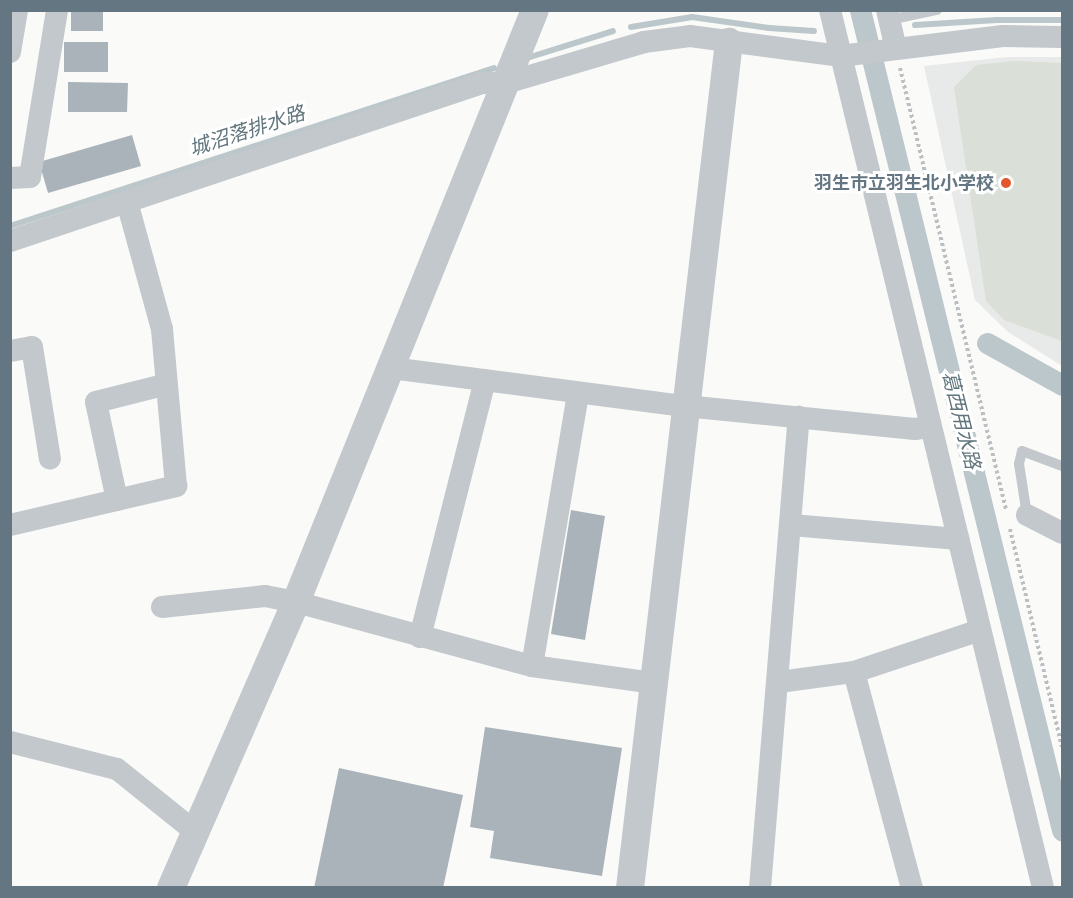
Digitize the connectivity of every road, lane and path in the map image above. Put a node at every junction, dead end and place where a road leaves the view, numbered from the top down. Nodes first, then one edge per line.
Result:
1 (17, 10) edge
2 (57, 10) edge
3 (535, 10) edge
4 (830, 10) edge
5 (938, 10) edge
6 (888, 15) edge
7 (1062, 38) edge
8 (729, 42) junction
9 (10, 52) edge
10 (894, 54) junction
11 (844, 55) junction
12 (506, 83) junction
13 (10, 178) edge
14 (127, 202) junction
15 (10, 241) edge
16 (10, 351) edge
17 (391, 368) junction
18 (485, 380) junction
19 (167, 384) junction
20 (578, 393) junction
21 (685, 405) junction
22 (799, 417) junction
23 (930, 427) junction
24 (50, 459) dead end
25 (1062, 466) edge
26 (117, 500) junction
27 (1015, 519) junction
28 (10, 525) edge
29 (791, 525) junction
30 (1062, 533) edge
31 (958, 539) junction
32 (296, 602) junction
33 (162, 607) dead end
34 (980, 630) junction
35 (420, 637) junction
36 (532, 666) junction
37 (854, 672) junction
38 (779, 682) junction
39 (654, 683) junction
40 (10, 742) edge
41 (1062, 747) edge
42 (194, 831) junction
43 (171, 888) edge
44 (630, 888) edge
45 (760, 888) edge
46 (912, 888) edge
47 (1043, 888) edge

1 - 9 street
2 - 13 street
3 - 12 street
4 - 11 street
5 - 6 lane
6 - 10 street
7 - 10 street
8 - 11 street
8 - 12 street
8 - 21 street
10 - 11 street
10 - 27 path
11 - 23 street
12 - 14 street
12 - 17 street
14 - 15 street
14 - 19 street
16 - 24 street
17 - 18 street
17 - 32 street
18 - 20 street
18 - 35 street
19 - 26 street
19 - 26 street
20 - 21 street
20 - 36 street
21 - 22 street
21 - 39 street
22 - 23 street
22 - 29 street
23 - 31 street
25 - 27 lane
26 - 28 street
27 - 30 street
27 - 41 path
29 - 31 street
29 - 38 street
31 - 34 street
32 - 33 street
32 - 35 street
32 - 42 street
34 - 37 street
34 - 47 street
35 - 36 street
36 - 39 street
37 - 38 street
37 - 46 street
38 - 45 street
39 - 44 street
40 - 42 street
42 - 43 street

